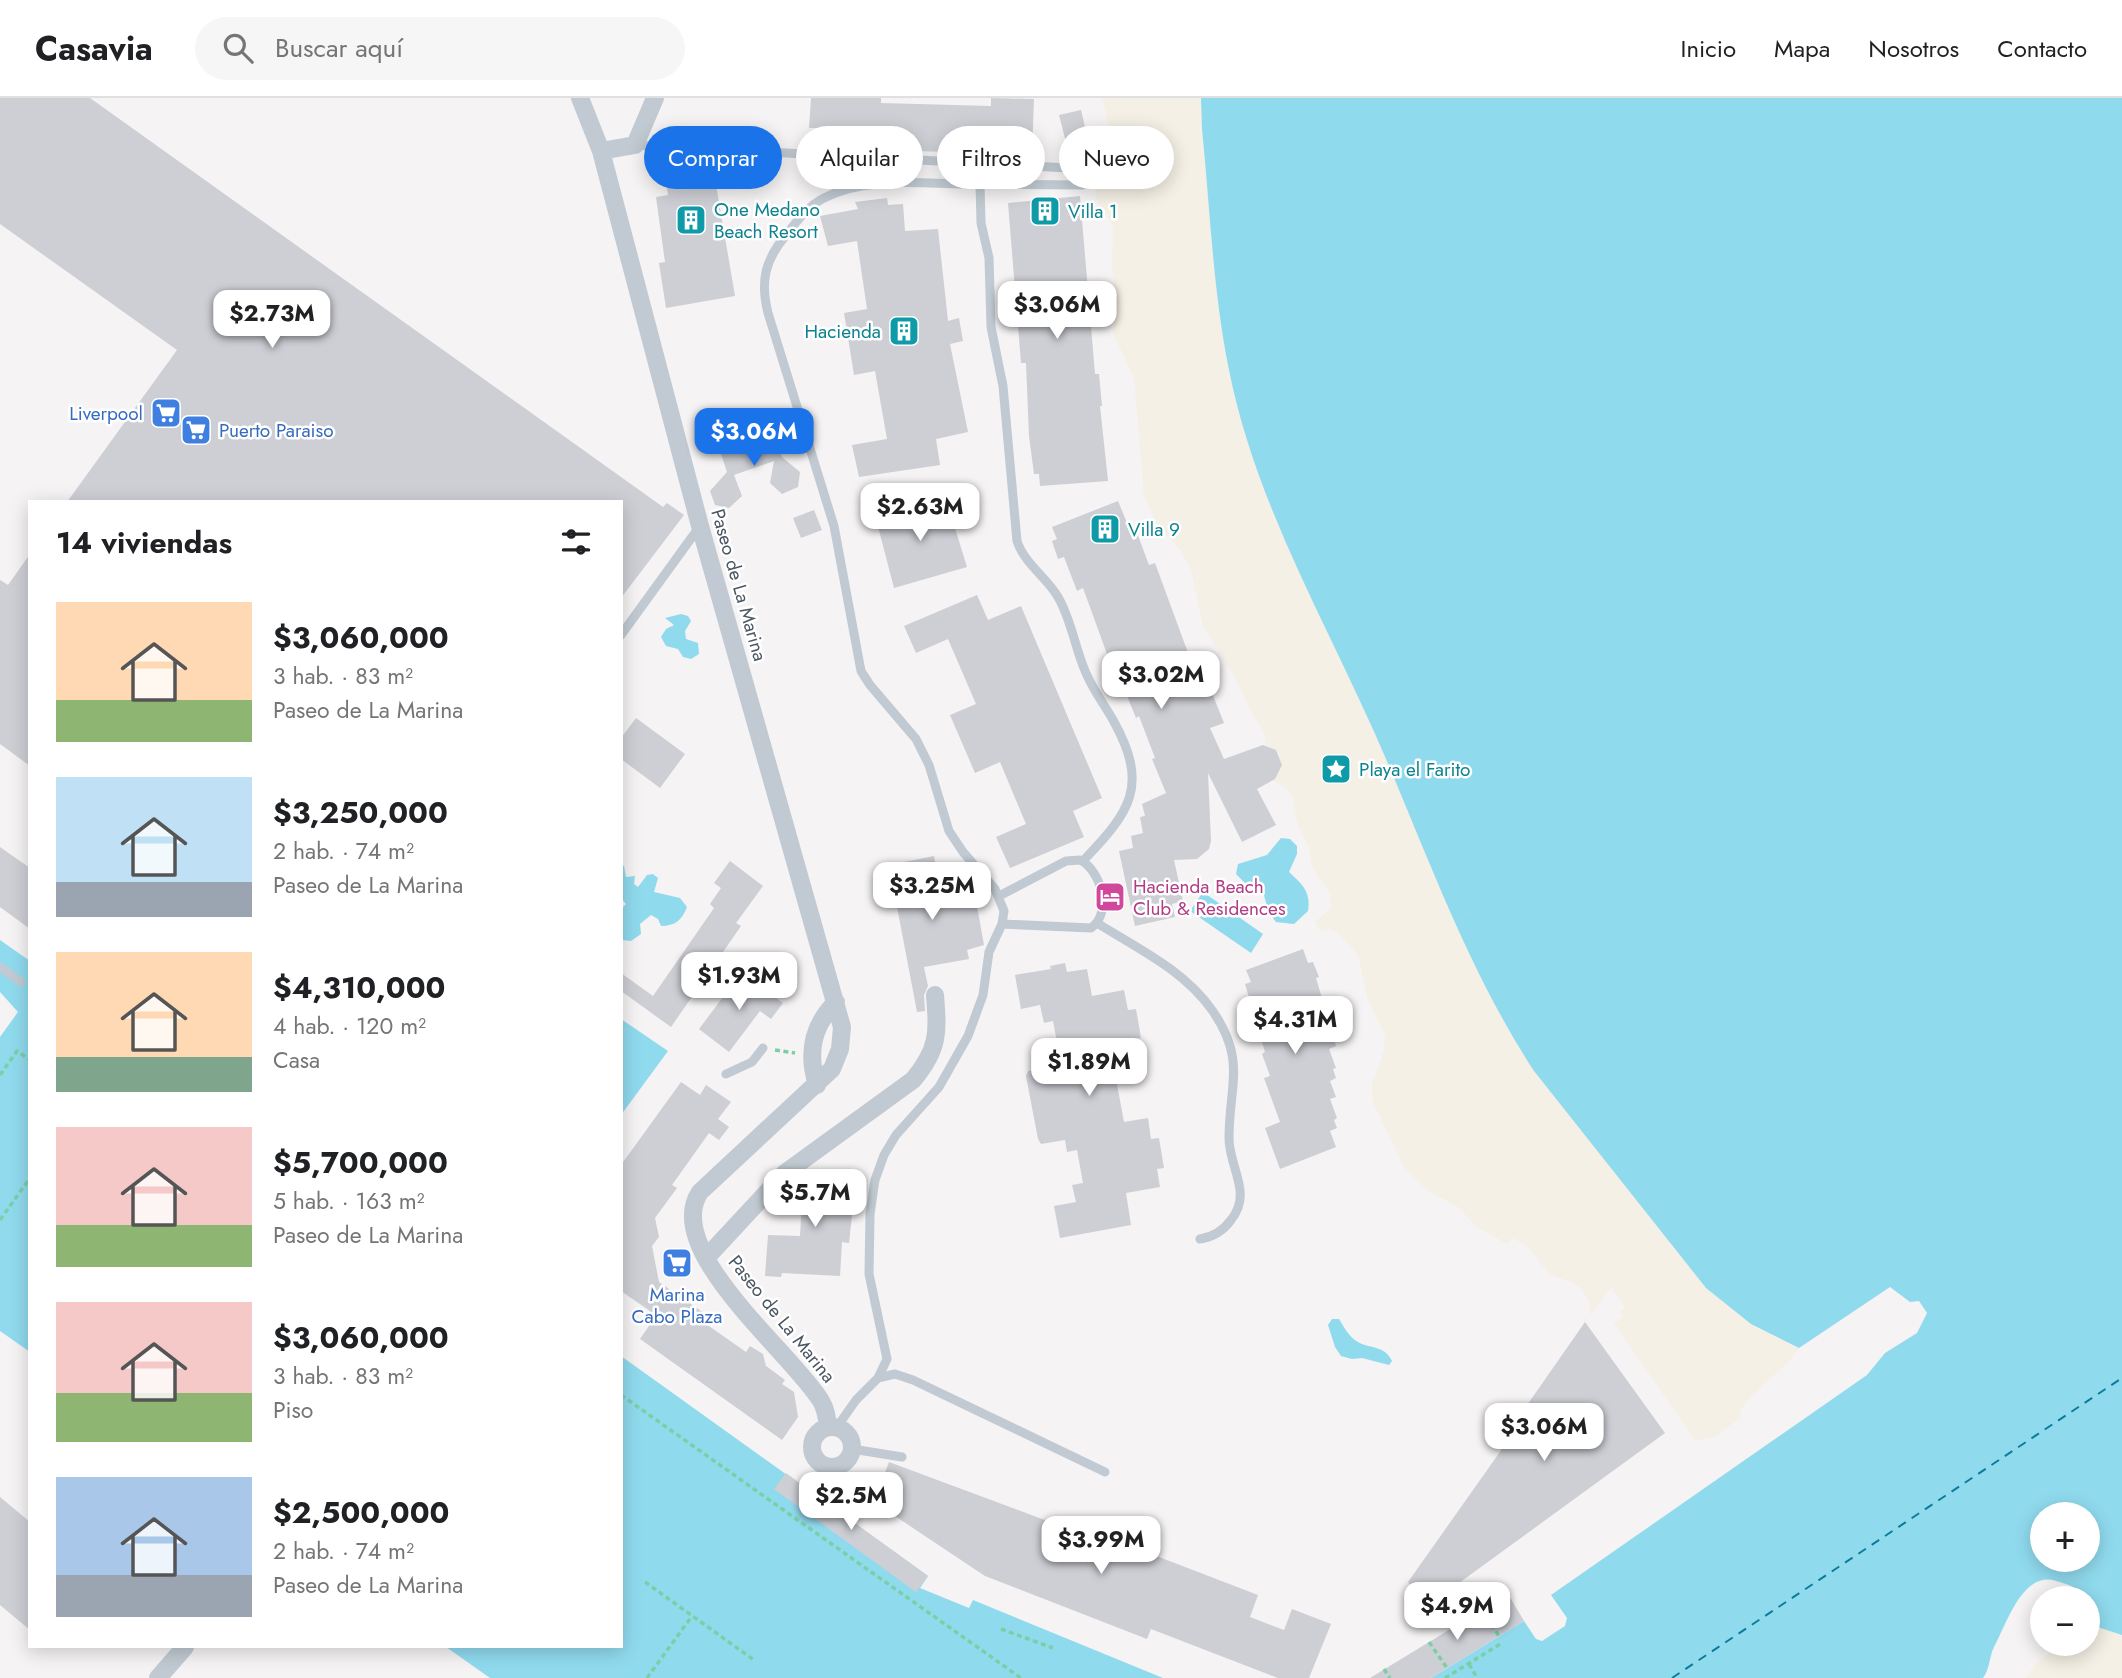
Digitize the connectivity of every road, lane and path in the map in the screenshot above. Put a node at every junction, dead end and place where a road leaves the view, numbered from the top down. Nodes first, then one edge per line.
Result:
1 (580, 98) edge
2 (655, 98) edge
3 (635, 145) junction
4 (601, 151) junction
5 (1059, 167) edge
6 (937, 184) edge
7 (980, 189) edge
8 (700, 526) junction
9 (623, 632) edge
10 (1083, 861) junction
11 (999, 896) junction
12 (1097, 923) junction
13 (1002, 924) junction
14 (0, 967) edge
15 (21, 982) dead end
16 (935, 995) dead end
17 (836, 1002) junction
18 (763, 1048) joint
19 (811, 1055) junction
20 (28, 1059) edge
21 (726, 1074) dead end
22 (0, 1075) edge
23 (817, 1085) junction
24 (28, 1181) edge
25 (0, 1220) edge
26 (1200, 1240) dead end
27 (706, 1258) junction
28 (878, 1378) junction
29 (623, 1396) edge
30 (833, 1427) junction
31 (852, 1449) junction
32 (902, 1457) dead end
33 (1105, 1472) dead end
34 (645, 1582) dead end
35 (1482, 1610) dead end
36 (692, 1616) junction
37 (1001, 1629) dead end
38 (1499, 1636) dead end
39 (1429, 1642) dead end
40 (1503, 1643) dead end
41 (185, 1648) edge
42 (1054, 1648) dead end
43 (754, 1660) dead end
44 (1469, 1664) junction
45 (1447, 1668) dead end
46 (1384, 1670) dead end
47 (158, 1678) edge
48 (648, 1678) edge
49 (1021, 1678) edge
50 (1390, 1678) edge
51 (1445, 1678) edge
52 (1477, 1678) edge

1 - 4 street, Paseo de La Marina
2 - 3 street
3 - 4 street
3 - 5 lane
4 - 8 street, Paseo de La Marina
6 - 11 lane
7 - 10 lane
8 - 9 lane
8 - 17 street, Paseo de La Marina
10 - 11 lane
10 - 12 lane
11 - 13 lane
12 - 13 lane
12 - 26 lane
13 - 28 lane
14 - 15 lane
16 - 27 street
17 - 19 street
17 - 23 street, Paseo de La Marina
18 - 19 path
18 - 21 lane
19 - 23 street
20 - 22 path
23 - 27 street, Paseo de La Marina
24 - 25 path
27 - 30 street, Paseo de La Marina
28 - 30 lane
28 - 33 lane
29 - 49 path
30 - 31 street, Paseo de La Marina
30 - 31 street
31 - 32 lane
34 - 36 path
35 - 38 path
36 - 43 path
36 - 48 path
37 - 42 path
39 - 45 path
40 - 44 path
41 - 47 street
44 - 51 path
44 - 52 path
46 - 50 path

